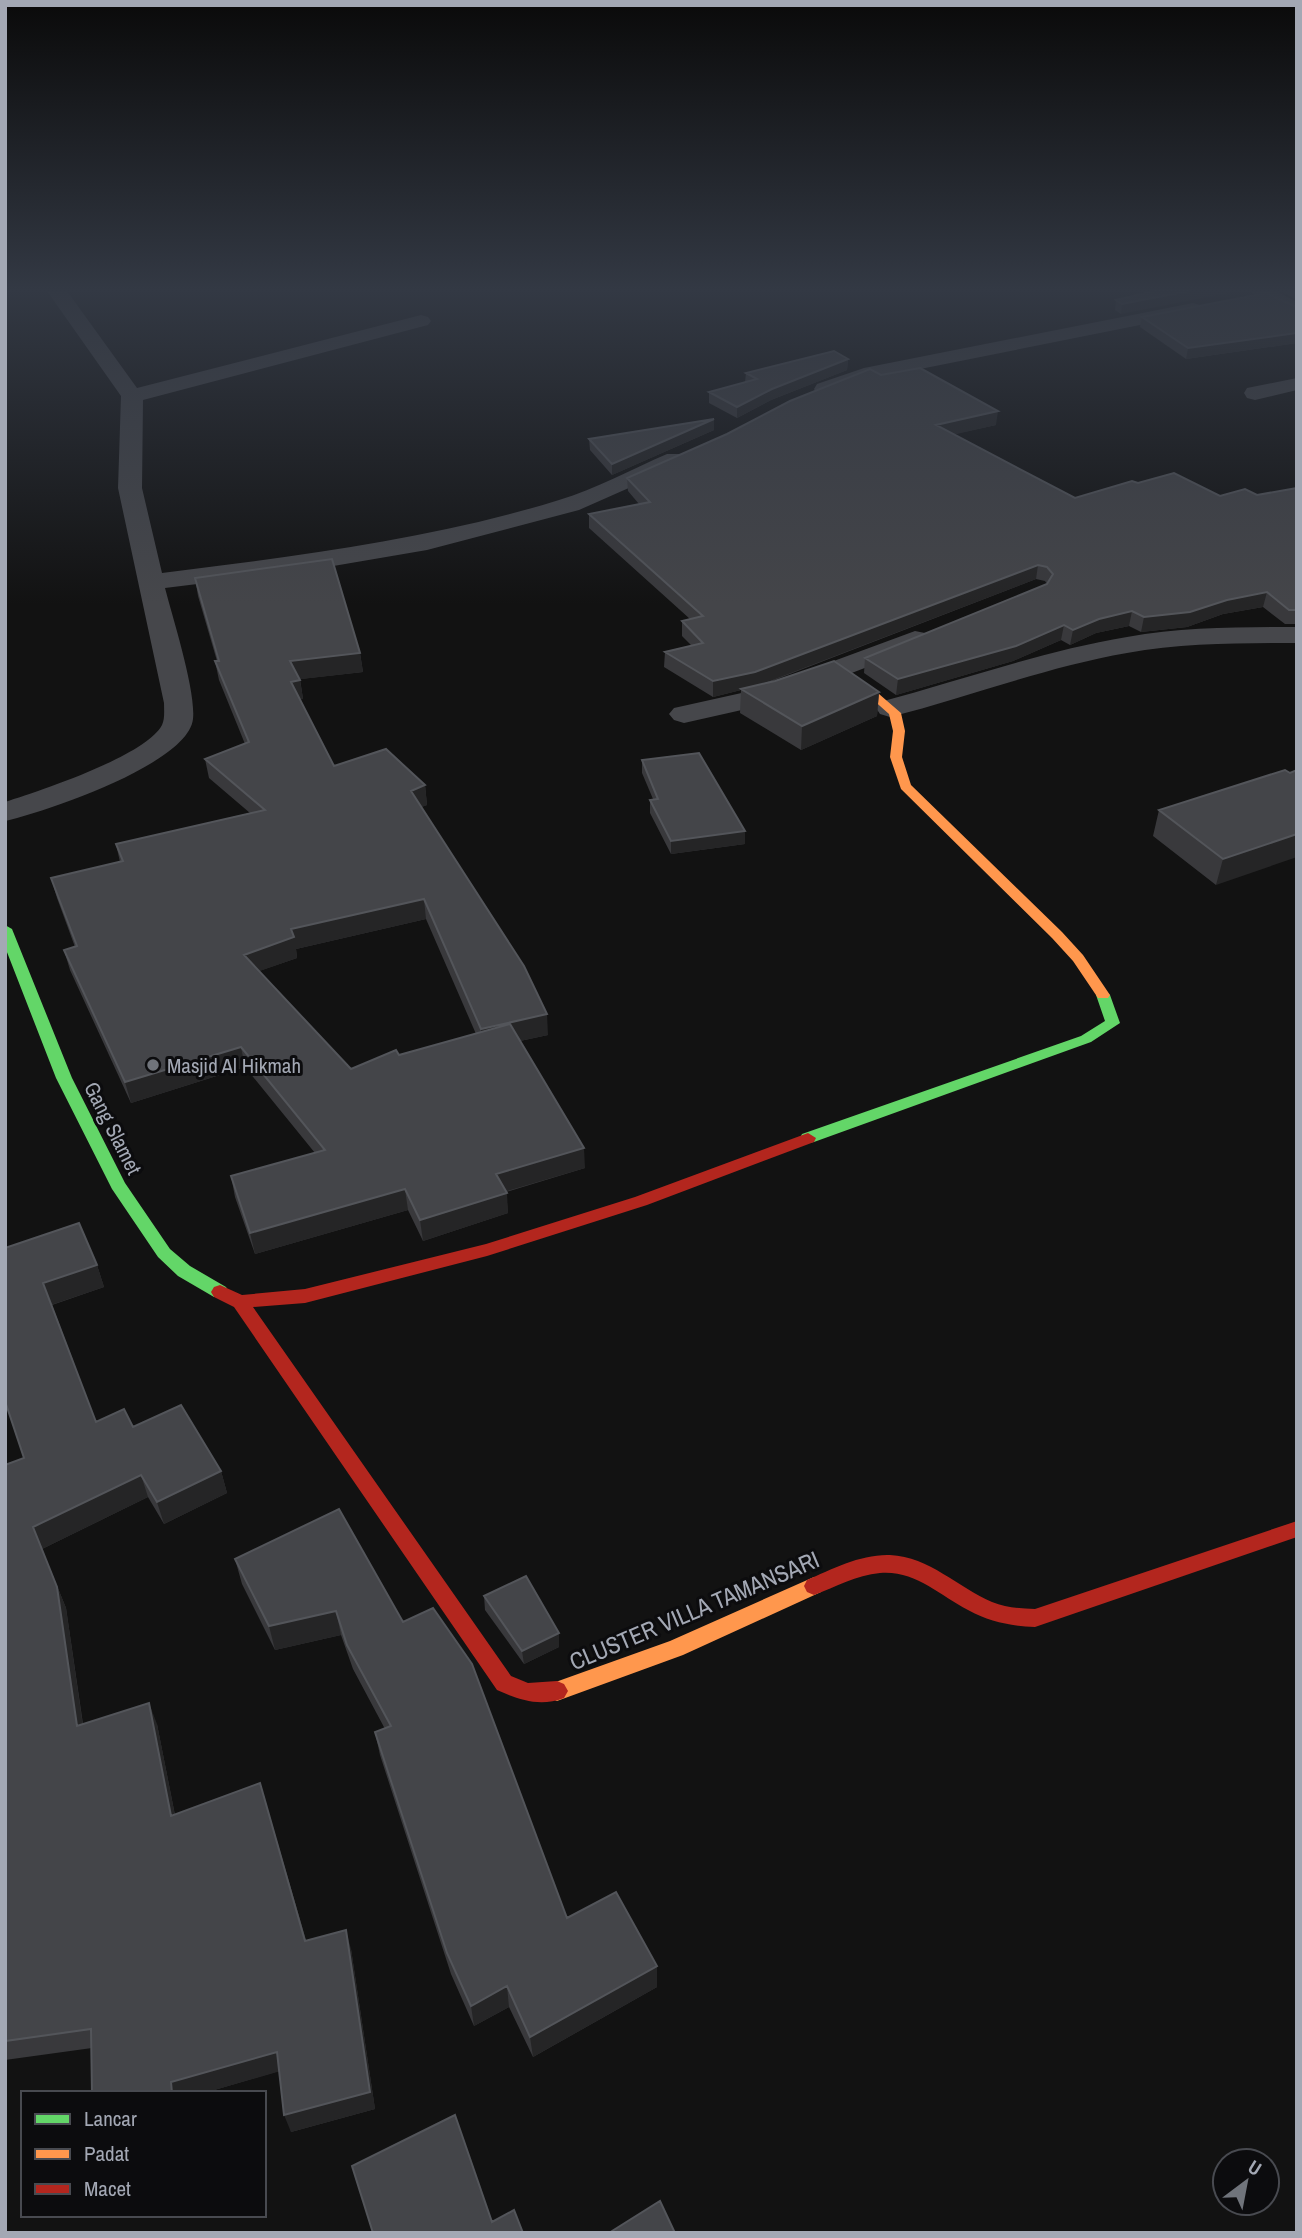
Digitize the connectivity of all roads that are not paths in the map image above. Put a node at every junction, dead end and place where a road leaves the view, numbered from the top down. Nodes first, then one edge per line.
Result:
1 (808, 395) edge
2 (132, 396) edge
3 (804, 397) edge
4 (695, 450) edge
5 (152, 582) junction
6 (936, 631) edge
7 (1297, 635) edge
8 (836, 671) junction
9 (890, 708) junction
10 (684, 714) dead end
11 (5, 812) edge
12 (5, 929) edge
13 (240, 1302) junction
14 (1297, 1529) edge

1 - 3 street
2 - 5 street
4 - 5 street
5 - 11 street
6 - 8 street
7 - 9 street
8 - 9 street
8 - 10 street
9 - 13 street
12 - 13 street, Gang Slamet
13 - 14 street, CLUSTER VILLA TAMANSARI

